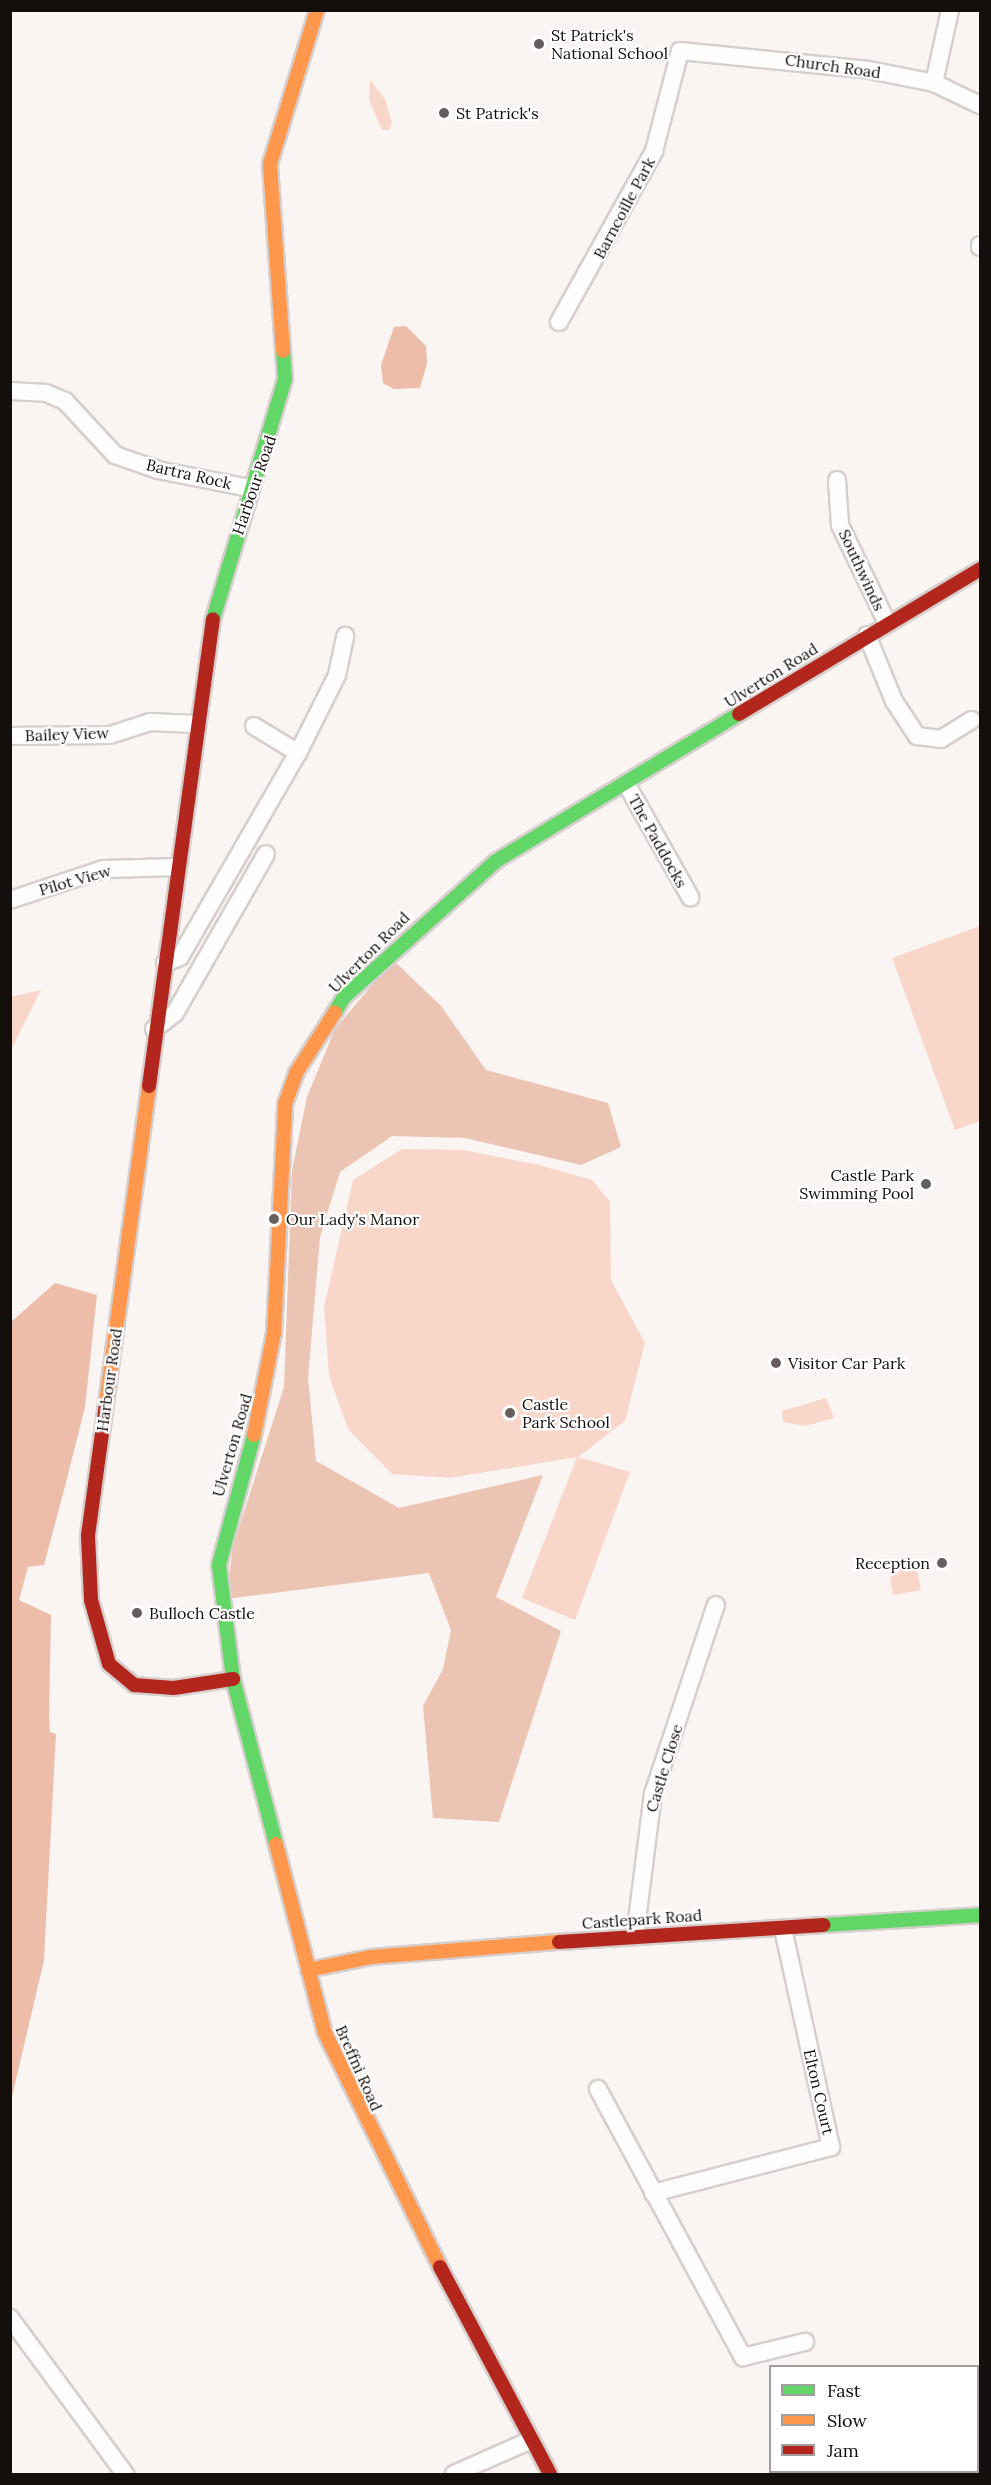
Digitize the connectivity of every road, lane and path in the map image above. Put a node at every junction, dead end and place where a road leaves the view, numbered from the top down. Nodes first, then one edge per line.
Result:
1 (317, 10) edge
2 (950, 10) edge
3 (680, 51) joint
4 (934, 83) junction
5 (981, 105) edge
6 (559, 322) dead end
7 (10, 391) edge
8 (837, 480) dead end
9 (250, 488) junction
10 (981, 569) edge
11 (886, 623) junction
12 (867, 635) junction
13 (345, 636) dead end
14 (971, 720) dead end
15 (195, 724) junction
16 (254, 726) dead end
17 (10, 736) edge
18 (298, 753) junction
19 (627, 785) junction
20 (266, 854) dead end
21 (177, 867) junction
22 (690, 897) dead end
23 (10, 900) edge
24 (165, 963) junction
25 (154, 1029) junction
26 (716, 1605) dead end
27 (233, 1679) junction
28 (981, 1916) edge
29 (783, 1928) junction
30 (635, 1936) junction
31 (308, 1970) junction
32 (598, 2089) dead end
33 (653, 2193) junction
34 (10, 2318) edge
35 (805, 2342) dead end
36 (531, 2440) junction
37 (125, 2475) edge
38 (454, 2475) edge
39 (550, 2475) edge

1 - 9 street, Harbour Road
2 - 4 street
3 - 4 street, Church Road
3 - 6 street, Barncoille Park
4 - 5 street, Church Road
7 - 9 street, Bartra Rock
8 - 11 street, Southwinds
9 - 15 street, Harbour Road
10 - 11 street, Ulverton Road
11 - 12 street, Ulverton Road
12 - 14 street
12 - 19 street, Ulverton Road
13 - 18 street
15 - 17 street, Bailey View
15 - 21 street, Harbour Road
16 - 18 street
18 - 24 street
19 - 22 street, The Paddocks
19 - 27 street, Ulverton Road
20 - 25 street
21 - 23 street, Pilot View
21 - 24 street, Harbour Road
24 - 25 street, Harbour Road
25 - 27 street, Harbour Road
26 - 30 street, Castle Close
27 - 31 street, Breffni Road
28 - 29 street, Castlepark Road
29 - 30 street, Castlepark Road
29 - 33 street, Elton Court
30 - 31 street, Castlepark Road
31 - 36 street, Breffni Road
32 - 33 street
33 - 35 street
34 - 37 street
36 - 38 street
36 - 39 street, Breffni Road

